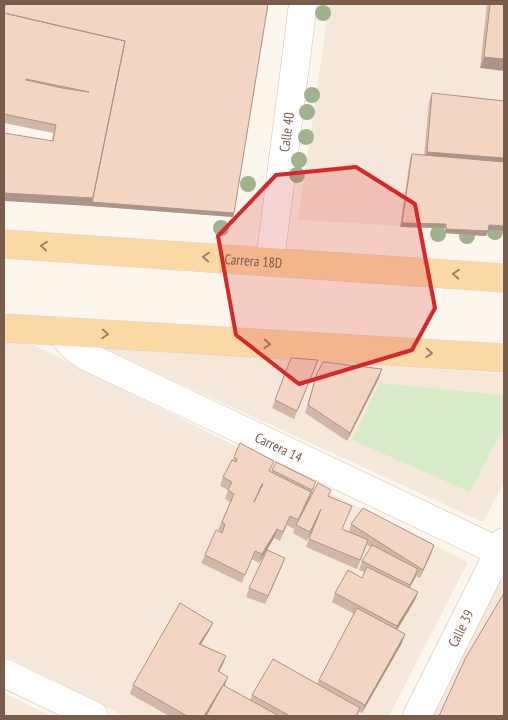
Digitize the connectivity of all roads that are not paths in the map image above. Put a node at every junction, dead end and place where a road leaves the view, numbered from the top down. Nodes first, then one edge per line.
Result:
1 (303, 4) edge
2 (4, 244) edge
3 (270, 261) junction
4 (504, 278) edge
5 (4, 328) edge
6 (61, 331) junction
7 (504, 358) edge
8 (503, 549) edge
9 (4, 673) edge
10 (94, 716) edge
11 (417, 716) edge

1 - 3 street, Calle 40
3 -> 2 main road, Carrera 18D
4 -> 3 main road, Carrera 18D
5 - 6 main road
6 -> 7 main road
6 - 8 street, Carrera 14
8 - 11 street, Calle 39
9 - 10 street

